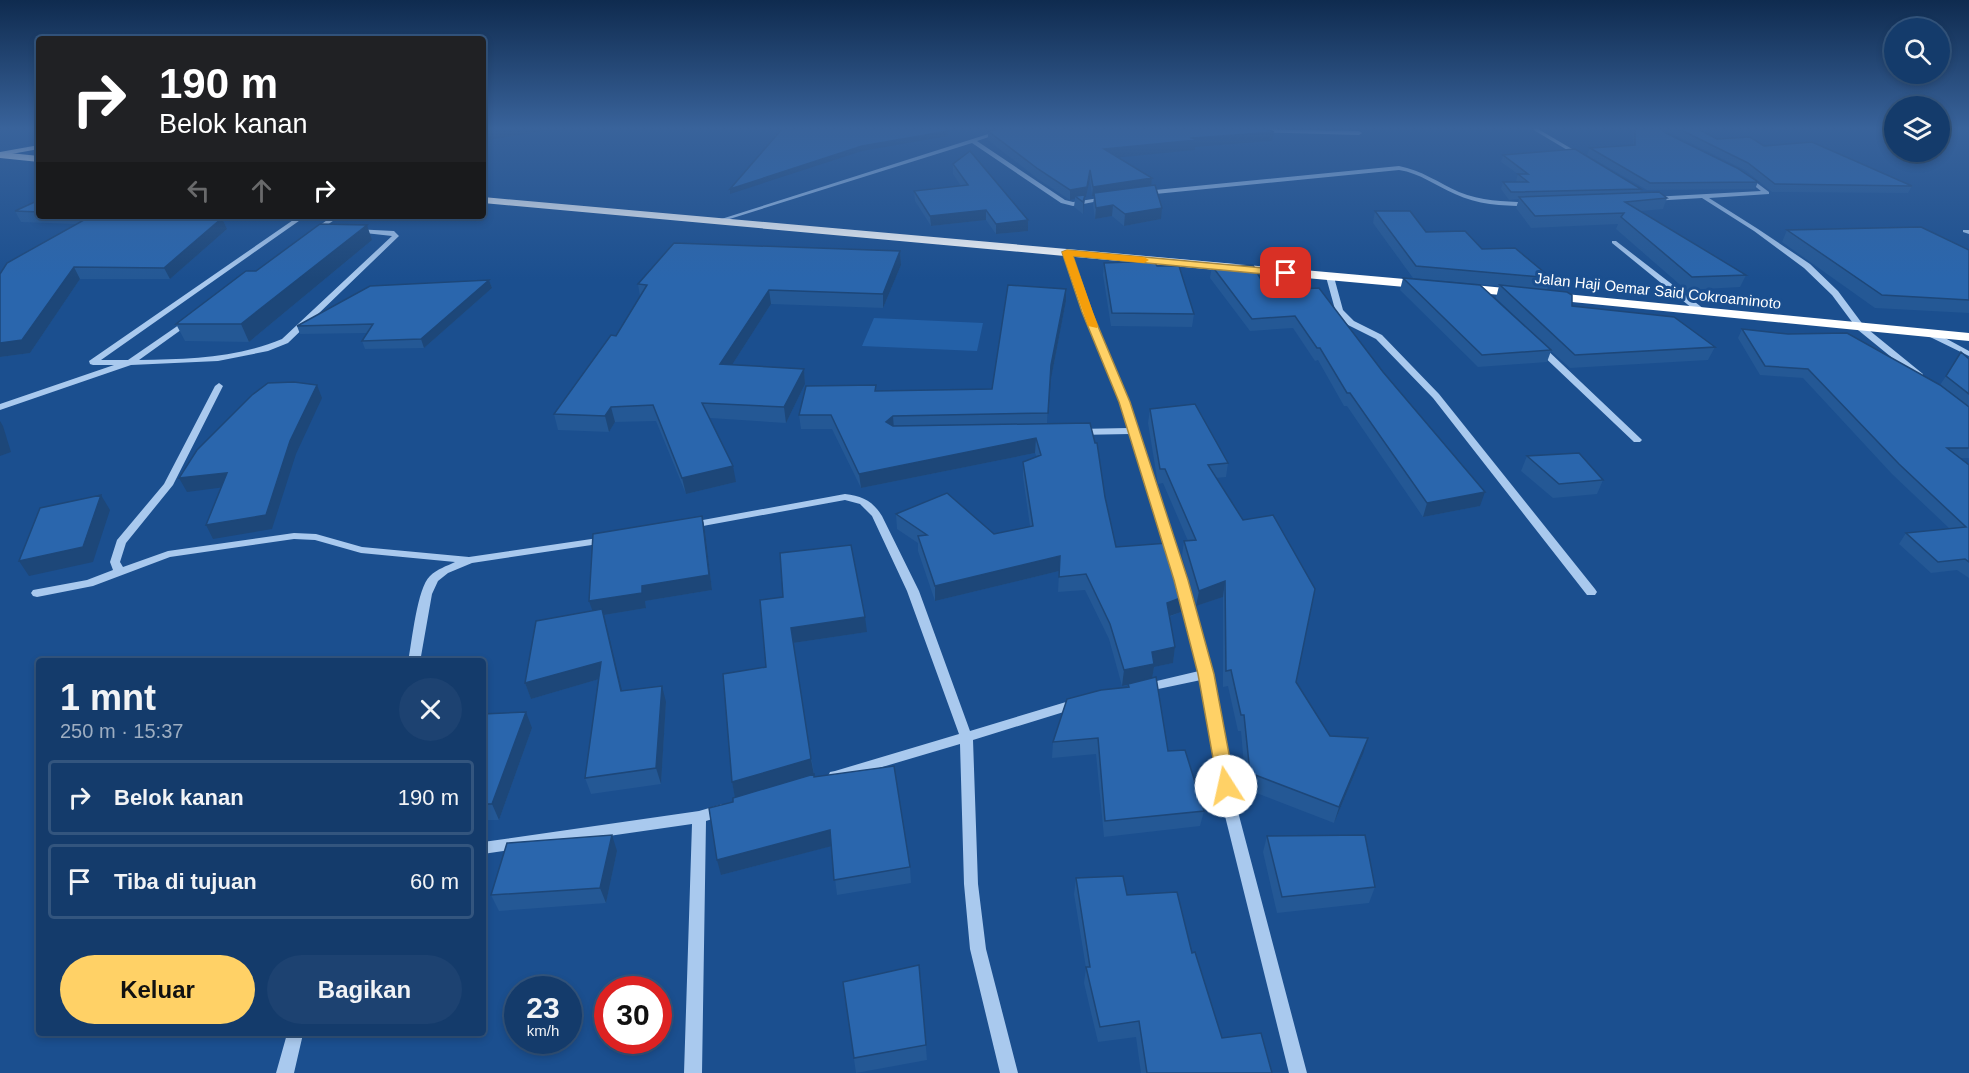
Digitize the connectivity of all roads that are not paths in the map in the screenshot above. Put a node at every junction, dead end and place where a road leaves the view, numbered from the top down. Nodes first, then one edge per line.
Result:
1 (848, 179) edge
2 (1030, 179) edge
3 (1288, 179) edge
4 (1431, 179) edge
5 (1748, 179) edge
6 (1138, 194) edge
7 (1116, 197) edge
8 (1644, 197) edge
9 (1705, 198) junction
10 (486, 200) edge
11 (1532, 204) edge
12 (299, 219) edge
13 (333, 219) edge
14 (718, 220) junction
15 (321, 227) junction
16 (332, 228) edge
17 (342, 229) edge
18 (312, 234) edge
19 (1614, 242) dead end
20 (1067, 252) junction
21 (1330, 278) junction
22 (1701, 311) junction
23 (197, 315) edge
24 (1861, 328) junction
25 (1931, 334) junction
26 (1529, 337) edge
27 (1969, 337) edge
28 (1969, 354) edge
29 (93, 362) junction
30 (130, 362) junction
31 (87, 379) junction
32 (1928, 383) edge
33 (219, 386) dead end
34 (0, 407) edge
35 (1133, 431) junction
36 (1061, 432) edge
37 (1637, 440) dead end
38 (680, 527) edge
39 (622, 537) edge
40 (470, 560) junction
41 (119, 572) junction
42 (1591, 592) dead end
43 (37, 593) dead end
44 (415, 658) edge
45 (1206, 674) junction
46 (1137, 690) edge
47 (1091, 700) edge
48 (966, 736) junction
49 (822, 780) edge
50 (732, 807) edge
51 (699, 817) junction
52 (486, 848) edge
53 (295, 1036) edge
54 (285, 1073) edge
55 (693, 1073) edge
56 (1009, 1073) edge
57 (1298, 1073) edge

1 - 14 street
2 - 7 street
3 - 6 street
4 - 11 street
5 - 9 street
8 - 9 street
9 - 24 street
10 - 14 highway, Jalan Haji Oemar Said Cokroaminoto
12 - 29 street
13 - 15 street
14 - 20 highway, Jalan Haji Oemar Said Cokroaminoto
15 - 16 street
15 - 18 street
17 - 30 street
19 - 22 street
20 - 21 highway, Jalan Haji Oemar Said Cokroaminoto
20 - 35 street
21 - 22 highway, Jalan Haji Oemar Said Cokroaminoto
21 - 42 street
22 - 24 highway, Jalan Haji Oemar Said Cokroaminoto
23 - 30 street
24 - 25 highway, Jalan Haji Oemar Said Cokroaminoto
24 - 32 street
25 - 27 highway, Jalan Haji Oemar Said Cokroaminoto
25 - 28 street
26 - 37 street
29 - 30 street
29 - 31 street
30 - 31 street
31 - 34 street
33 - 41 street
35 - 36 street
35 - 45 street
38 - 48 street
39 - 40 street
40 - 41 street
40 - 44 street
41 - 43 street
45 - 46 street
45 - 57 street
47 - 48 street
48 - 49 street
48 - 56 street
50 - 51 street
51 - 52 street
51 - 55 street
53 - 54 street

